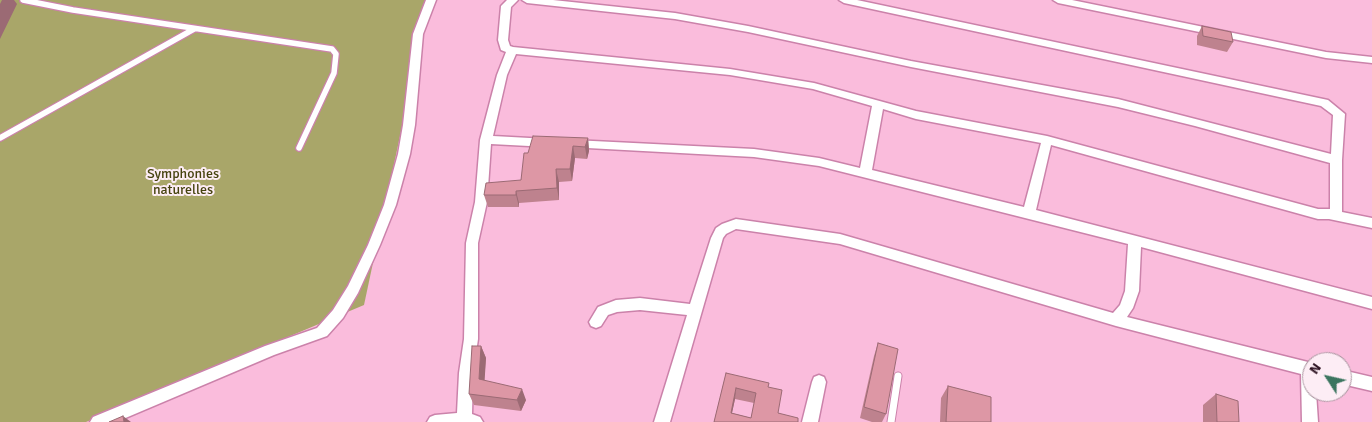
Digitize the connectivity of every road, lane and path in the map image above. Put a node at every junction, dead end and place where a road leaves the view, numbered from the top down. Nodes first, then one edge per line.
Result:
1 (23, 0) edge
2 (431, 0) edge
3 (513, 0) edge
4 (527, 0) edge
5 (844, 0) edge
6 (1058, 0) edge
7 (194, 28) junction
8 (512, 50) junction
9 (1372, 60) edge
10 (878, 104) junction
11 (0, 138) edge
12 (486, 140) junction
13 (1047, 140) junction
14 (299, 148) dead end
15 (1336, 160) junction
16 (865, 174) junction
17 (1029, 213) junction
18 (1329, 214) junction
19 (1372, 223) edge
20 (1135, 240) junction
21 (1372, 304) edge
22 (695, 310) junction
23 (1116, 320) junction
24 (596, 322) dead end
25 (1302, 367) edge
26 (898, 376) dead end
27 (1352, 379) edge
28 (818, 382) dead end
29 (1372, 384) edge
30 (1310, 402) edge
31 (468, 421) edge
32 (98, 422) edge
33 (435, 422) edge
34 (662, 422) edge
35 (810, 422) edge
36 (892, 422) edge
37 (1310, 422) edge

1 - 7 lane
2 - 32 street
3 - 8 street
4 - 15 street
5 - 15 street
6 - 9 street
7 - 11 lane
7 - 14 lane
8 - 10 street
8 - 12 street
10 - 13 street
10 - 16 street
12 - 16 street
12 - 31 street
13 - 17 street
13 - 18 street
15 - 18 street
16 - 17 street
17 - 20 street
18 - 19 street
20 - 21 street
20 - 23 street
22 - 23 street
22 - 24 street
22 - 34 street
23 - 25 street
26 - 36 lane
27 - 29 street
28 - 35 street
30 - 37 street
31 - 33 street

